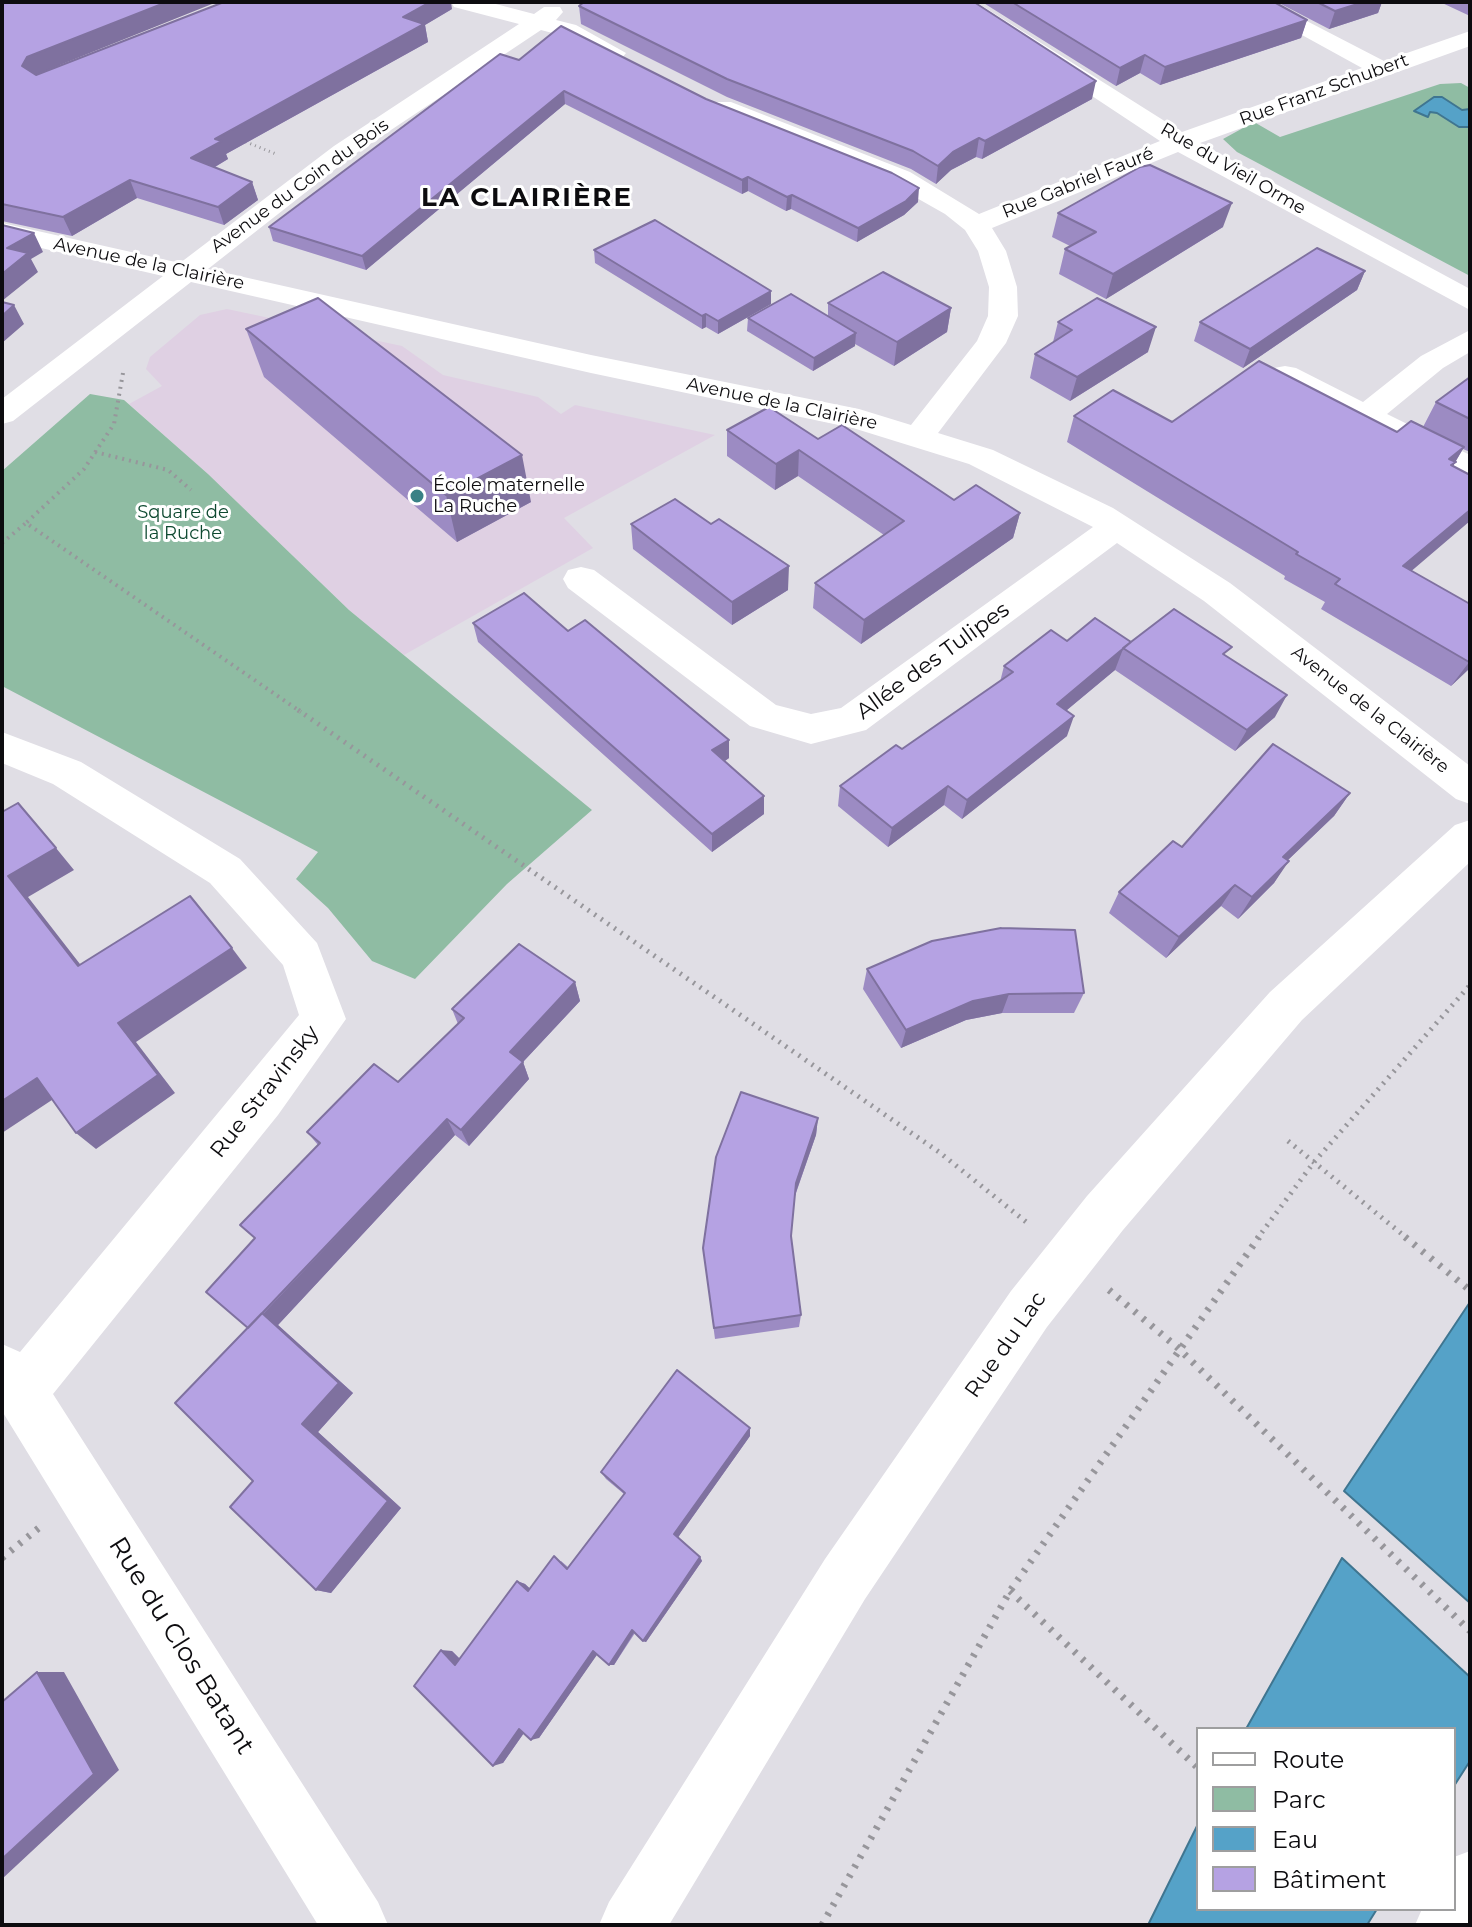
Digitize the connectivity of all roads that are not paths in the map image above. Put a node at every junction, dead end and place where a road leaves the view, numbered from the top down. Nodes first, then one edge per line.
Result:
1 (462, 2) edge
2 (570, 2) edge
3 (961, 2) edge
4 (1253, 2) edge
5 (537, 20) junction
6 (1470, 38) edge
7 (1445, 47) junction
8 (1470, 59) edge
9 (639, 66) edge
10 (1380, 68) junction
11 (692, 93) edge
12 (1179, 142) junction
13 (976, 225) junction
14 (2, 231) edge
15 (183, 273) junction
16 (1470, 301) edge
17 (1470, 339) edge
18 (1285, 375) edge
19 (2, 414) edge
20 (1367, 414) junction
21 (919, 436) junction
22 (1470, 468) edge
23 (1117, 526) junction
24 (581, 579) dead end
25 (2, 747) edge
26 (1470, 788) edge
27 (1470, 837) edge
28 (11, 1382) edge
29 (1470, 1883) edge
30 (1456, 1910) edge
31 (355, 1925) edge
32 (632, 1925) edge

1 - 5 street
2 - 5 street, Avenue du Coin du Bois
3 - 12 street, Rue du Vieil Orme
4 - 10 street
5 - 9 street
5 - 15 street, Avenue du Coin du Bois
6 - 7 street, Rue Franz Schubert
7 - 8 street
7 - 10 street, Rue Franz Schubert
10 - 12 street, Rue Franz Schubert
11 - 13 street
12 - 13 street, Rue Gabriel Fauré
12 - 16 street, Rue du Vieil Orme
13 - 21 street
14 - 15 street, Avenue de la Clairière
15 - 19 street, Avenue du Coin du Bois
15 - 21 street, Avenue de la Clairière
17 - 20 street
18 - 20 street
20 - 22 street
21 - 23 street, Avenue de la Clairière
23 - 24 street, Allée des Tulipes
23 - 26 street, Avenue de la Clairière
25 - 28 street, Rue Stravinsky
27 - 32 street, Rue du Lac
28 - 31 street, Rue du Clos Batant
29 - 30 street

